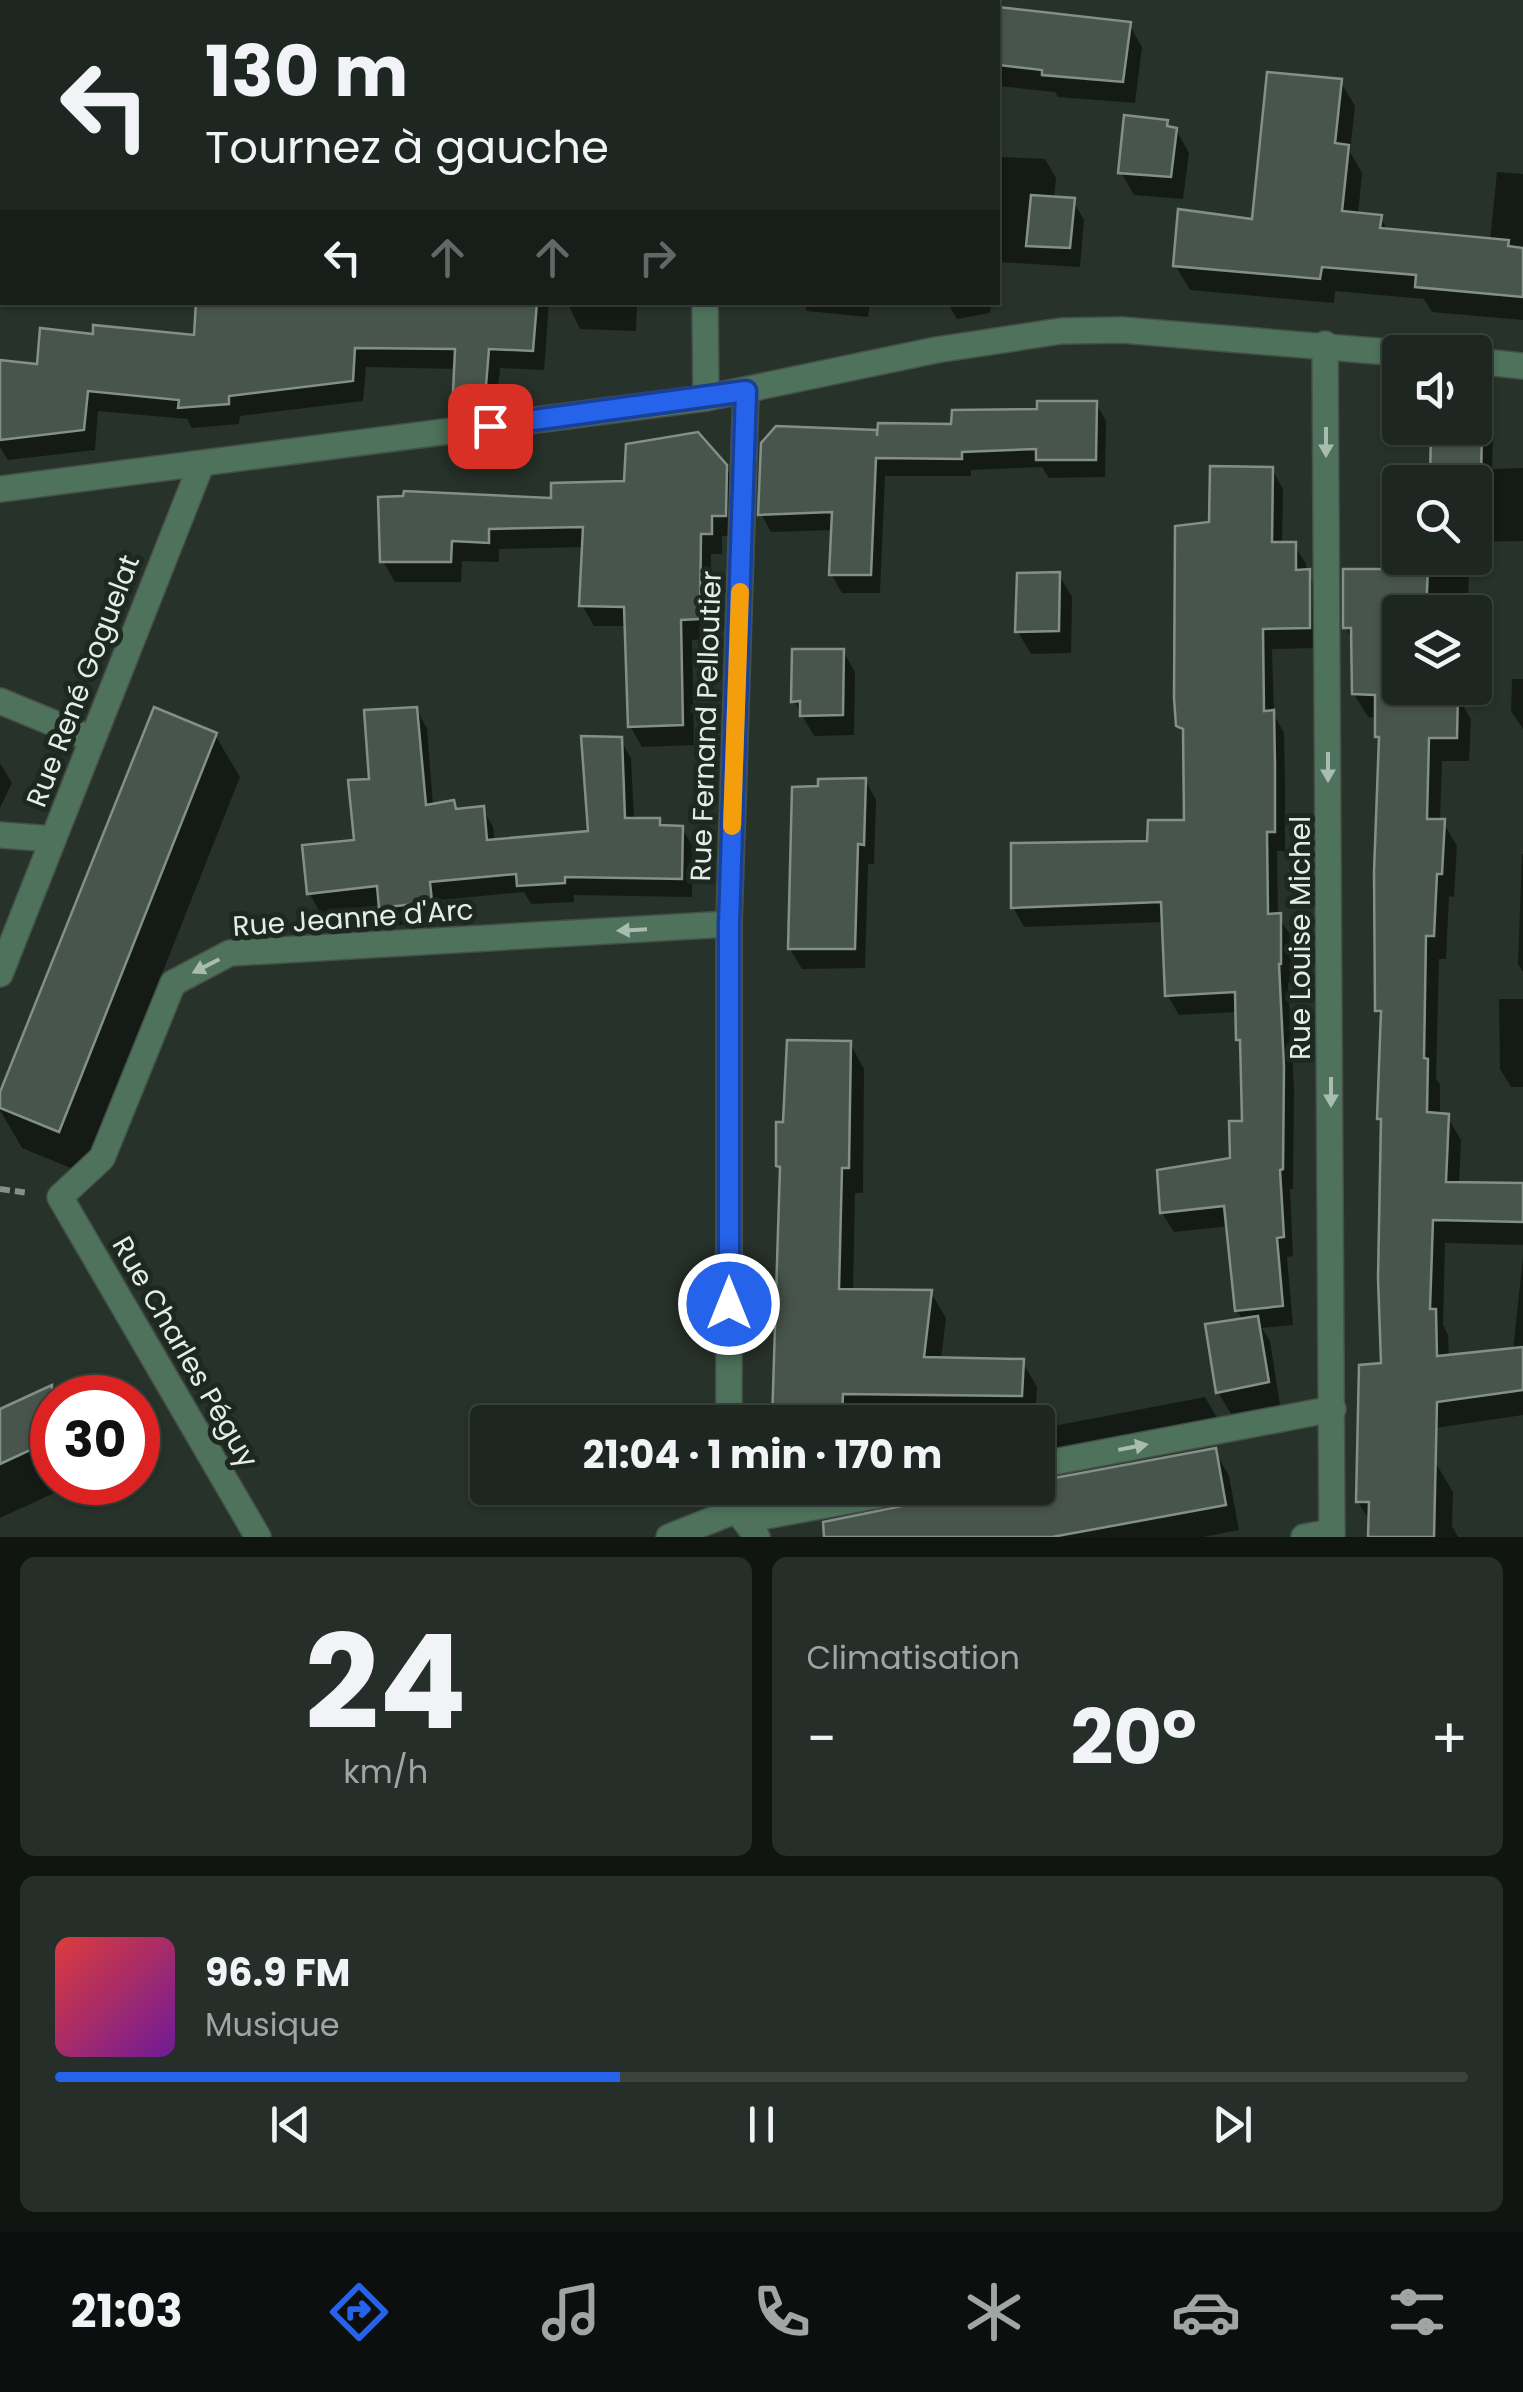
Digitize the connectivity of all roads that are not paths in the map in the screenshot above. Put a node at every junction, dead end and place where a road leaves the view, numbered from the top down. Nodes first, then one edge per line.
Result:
1 (704, 305) edge
2 (1325, 344) junction
3 (1382, 351) edge
4 (1492, 363) edge
5 (1523, 366) edge
6 (746, 391) junction
7 (706, 398) junction
8 (200, 465) junction
9 (0, 488) edge
10 (0, 701) edge
11 (92, 739) junction
12 (0, 836) edge
13 (54, 838) junction
14 (729, 924) junction
15 (0, 974) edge
16 (60, 1197) joint
17 (728, 1405) edge
18 (1333, 1409) junction
19 (1055, 1462) edge
20 (804, 1505) edge
21 (743, 1514) edge
22 (1332, 1534) edge
23 (258, 1537) edge
24 (669, 1537) edge
25 (1304, 1537) edge

1 - 7 street
2 - 3 street
2 - 6 street
2 -> 18 street, Rue Louise Michel
4 - 5 street
6 - 7 street
6 - 14 street, Rue Fernand Pelloutier
7 - 8 street
8 - 9 street
8 - 11 street, Rue René Goguelat
10 - 11 street
11 - 13 street, Rue René Goguelat
12 - 13 street
13 - 15 street, Rue René Goguelat
14 -> 16 street, Rue Jeanne d'Arc
14 - 17 street, Rue Fernand Pelloutier
16 - 23 street, Rue Charles Péguy
19 -> 18 street
18 - 22 street, Rue Louise Michel
20 - 21 street
21 - 24 street
22 - 25 street

